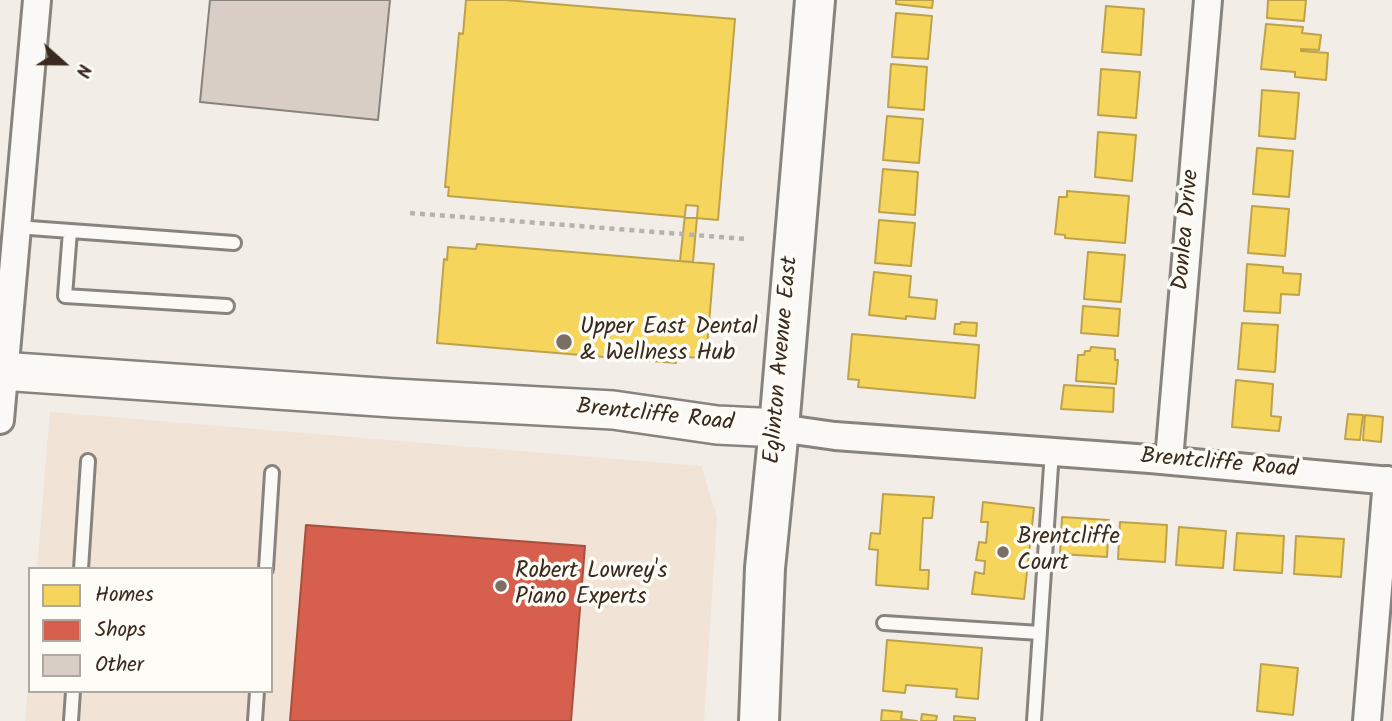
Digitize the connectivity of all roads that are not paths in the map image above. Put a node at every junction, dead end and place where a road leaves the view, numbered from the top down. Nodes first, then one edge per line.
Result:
1 (37, 0) edge
2 (815, 0) edge
3 (1208, 0) edge
4 (16, 227) junction
5 (71, 231) junction
6 (234, 243) dead end
7 (227, 306) dead end
8 (2, 372) edge
9 (0, 420) edge
10 (779, 428) junction
11 (1052, 452) junction
12 (1169, 460) junction
13 (88, 461) dead end
14 (272, 473) dead end
15 (1390, 481) edge
16 (81, 567) edge
17 (266, 567) edge
18 (884, 623) dead end
19 (1040, 633) junction
20 (73, 693) edge
21 (257, 693) edge
22 (71, 721) edge
23 (255, 721) edge
24 (760, 721) edge
25 (1034, 721) edge
26 (1367, 721) edge

1 - 4 street
2 - 10 main road, Eglinton Avenue East
3 - 12 street, Donlea Drive
4 - 5 lane
4 - 8 street
5 - 6 lane
5 - 7 lane
8 - 9 street
8 - 10 street, Brentcliffe Road
10 - 11 street, Brentcliffe Road
10 - 24 main road, Eglinton Avenue East
11 - 12 street, Brentcliffe Road
11 - 19 lane
12 - 15 street, Brentcliffe Road
13 - 16 lane
14 - 17 lane
15 - 26 street
18 - 19 lane
19 - 25 lane
20 - 22 lane
21 - 23 lane

